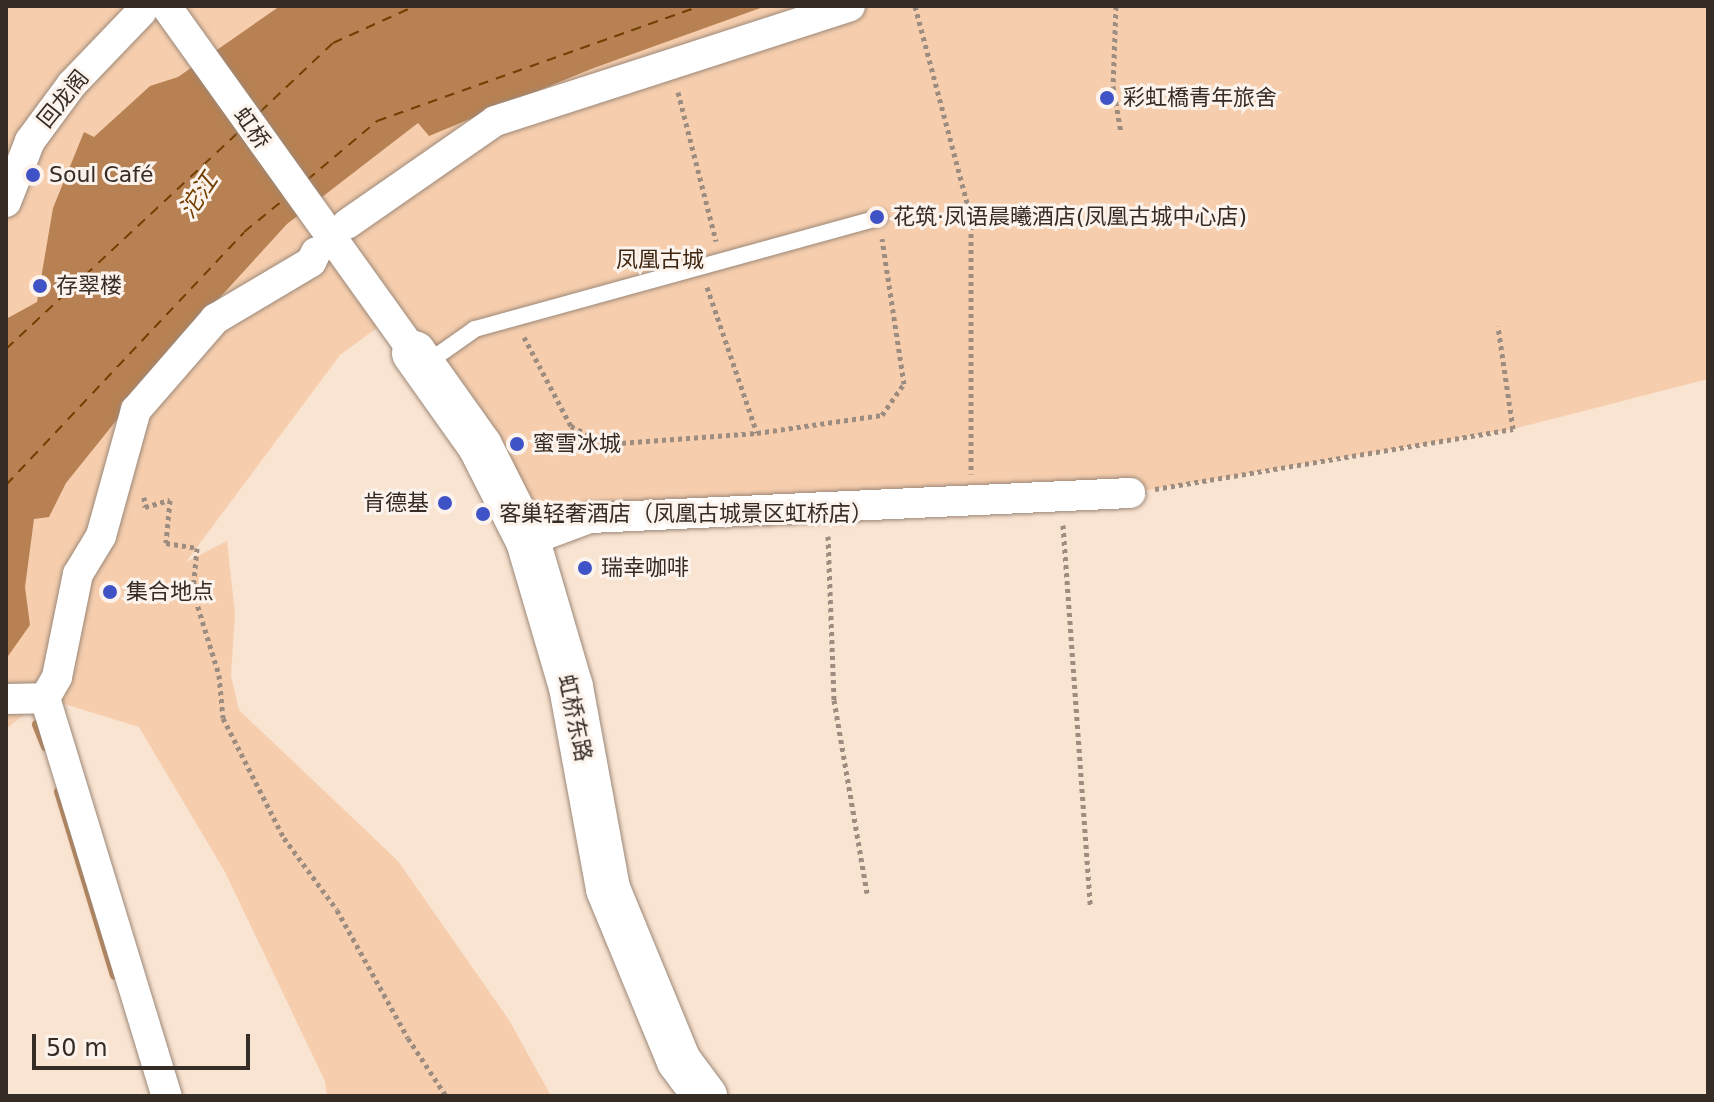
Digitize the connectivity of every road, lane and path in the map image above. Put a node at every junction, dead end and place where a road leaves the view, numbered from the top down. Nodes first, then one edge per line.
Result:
1 (850, 6) edge
2 (915, 6) edge
3 (1116, 6) edge
4 (162, 14) edge
5 (672, 68) junction
6 (1121, 133) dead end
7 (6, 202) edge
8 (879, 218) joint
9 (329, 236) junction
10 (721, 260) junction
11 (514, 318) junction
12 (1498, 326) dead end
13 (419, 359) junction
14 (757, 433) junction
15 (120, 455) junction
16 (1130, 493) joint
17 (1061, 496) junction
18 (971, 501) junction
19 (827, 507) junction
20 (528, 541) junction
21 (45, 698) junction
22 (6, 699) edge
23 (867, 893) dead end
24 (1090, 905) dead end
25 (167, 1096) edge
26 (446, 1096) edge
27 (705, 1096) edge

1 - 5 street
2 - 18 path
3 - 6 path
4 - 7 street, 回龙阁
4 - 9 street, 虹桥
5 - 9 street
5 - 10 path
8 - 10 lane
8 - 14 path
9 - 13 street, 虹桥
9 - 15 street
10 - 11 lane
10 - 14 path
11 - 13 lane
11 - 14 path
12 - 16 path
13 - 20 street, 虹桥东路
15 - 21 street
15 - 26 path
16 - 17 street
17 - 18 street
17 - 24 path
18 - 19 street
19 - 20 street
19 - 23 path
20 - 27 street, 虹桥东路
21 - 22 street
21 - 25 street

